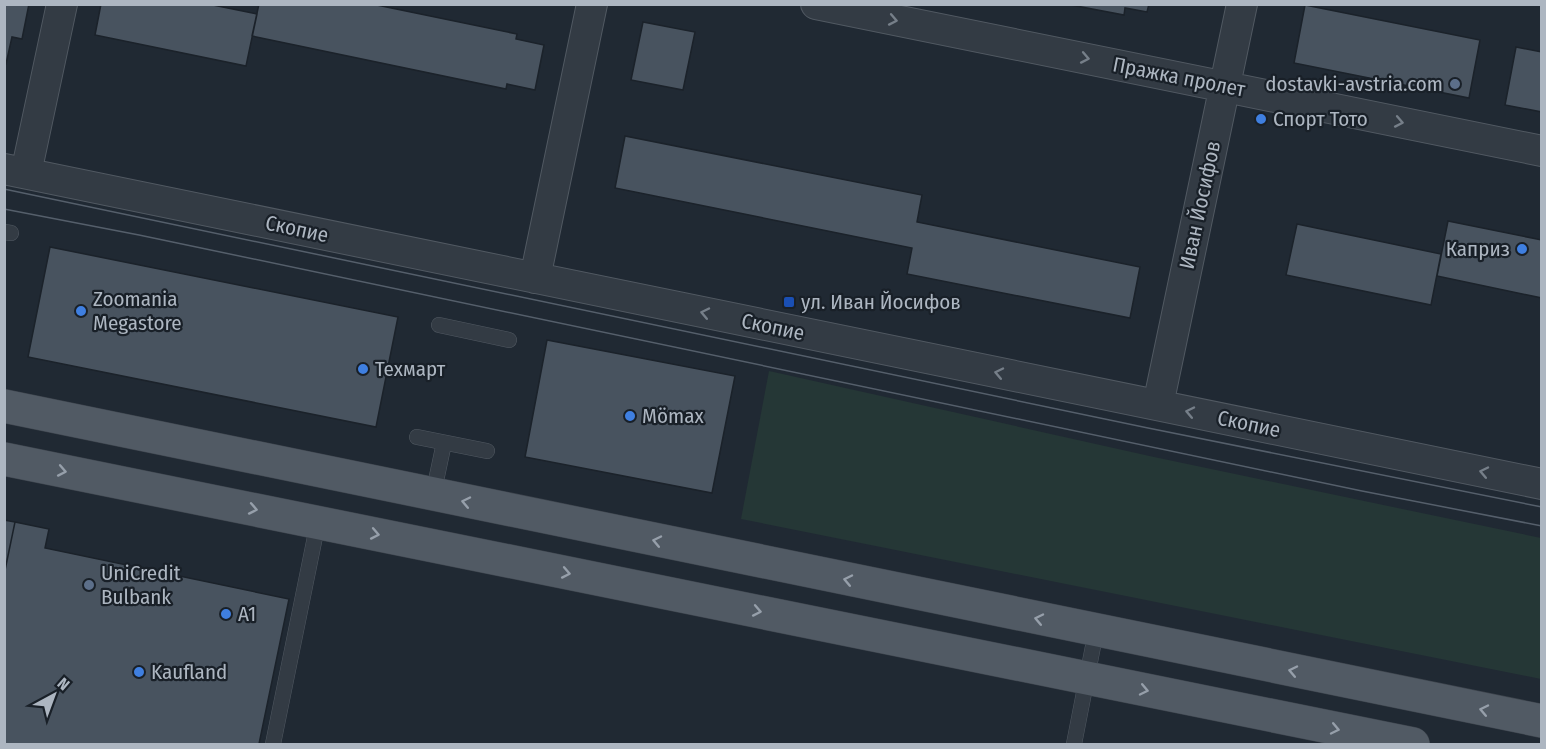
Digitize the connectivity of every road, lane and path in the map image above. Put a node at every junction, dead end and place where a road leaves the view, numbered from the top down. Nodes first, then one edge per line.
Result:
1 (62, 4) edge
2 (592, 4) edge
3 (816, 4) edge
4 (1242, 4) edge
5 (1225, 87) junction
6 (1542, 151) edge
7 (15, 171) edge
8 (535, 278) junction
9 (439, 325) dead end
10 (509, 340) dead end
11 (1158, 405) junction
12 (4, 406) edge
13 (417, 437) dead end
14 (444, 443) junction
15 (487, 451) dead end
16 (4, 459) edge
17 (1542, 484) edge
18 (433, 495) junction
19 (318, 522) junction
20 (1096, 631) junction
21 (1087, 678) junction
22 (1542, 721) edge
23 (273, 744) edge
24 (1074, 744) edge
25 (1413, 744) edge

1 - 7 street
2 - 8 street
3 -> 5 street, Пражка пролет
4 - 5 street, Иван Йосифов
5 -> 6 street, Пражка пролет
5 - 11 street, Иван Йосифов
7 - 8 street, Скопие
11 -> 8 street, Скопие
9 - 10 lane
17 -> 11 street, Скопие
12 - 18 main road
13 - 14 lane
14 - 15 lane
14 - 18 lane
16 -> 19 main road
20 -> 18 main road
19 -> 21 main road
19 - 23 lane
20 - 21 lane
22 -> 20 main road
21 - 24 lane
21 -> 25 main road

